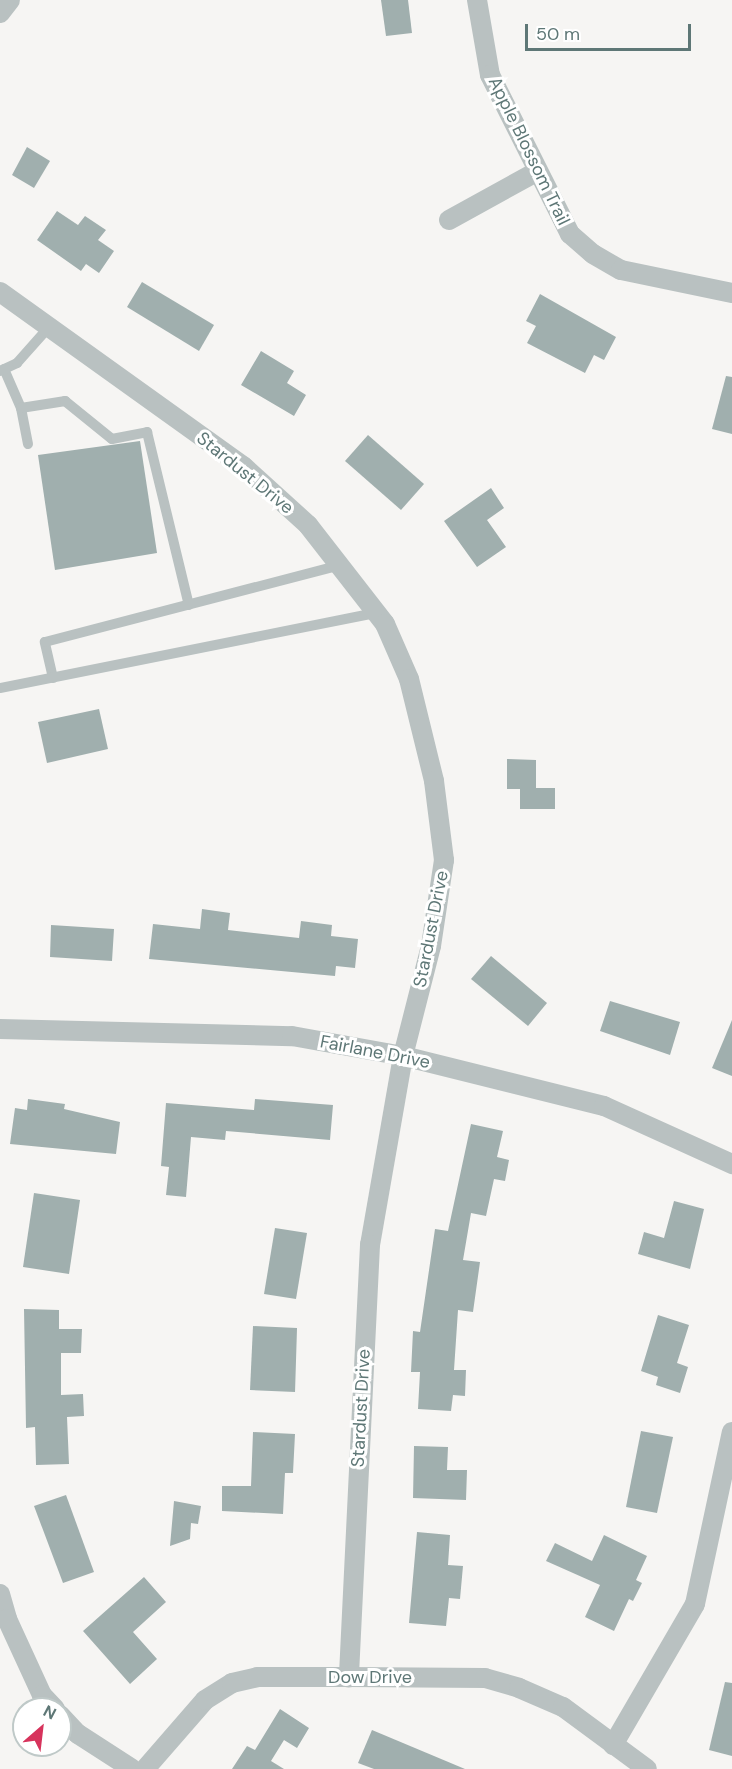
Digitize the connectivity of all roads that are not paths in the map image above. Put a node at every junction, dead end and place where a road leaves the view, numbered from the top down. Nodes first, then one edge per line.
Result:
1 (10, 0) edge
2 (477, 0) edge
3 (0, 13) edge
4 (536, 172) junction
5 (449, 220) dead end
6 (0, 291) edge
7 (732, 293) edge
8 (49, 327) junction
9 (2, 370) edge
10 (21, 408) junction
11 (28, 444) dead end
12 (341, 565) junction
13 (189, 605) junction
14 (377, 613) junction
15 (53, 678) junction
16 (0, 688) edge
17 (0, 1029) edge
18 (403, 1056) junction
19 (732, 1164) edge
20 (732, 1432) edge
21 (0, 1594) edge
22 (349, 1677) junction
23 (44, 1697) edge
24 (72, 1728) edge
25 (613, 1745) junction
26 (132, 1769) edge
27 (145, 1769) edge
28 (647, 1769) edge

1 - 3 street
2 - 4 street, Apple Blossom Trail
4 - 5 street
4 - 7 street, Apple Blossom Trail
6 - 8 street, Stardust Drive
8 - 9 lane
8 - 12 street, Stardust Drive
9 - 10 lane
10 - 11 lane
10 - 13 lane
12 - 13 lane
12 - 14 street, Stardust Drive
13 - 15 lane
14 - 15 lane
14 - 18 street, Stardust Drive
15 - 16 lane
17 - 18 street, Fairlane Drive
18 - 19 street, Fairlane Drive
18 - 22 street, Stardust Drive
20 - 25 street
21 - 23 street
22 - 25 street, Dow Drive
22 - 27 street, Dow Drive
24 - 26 street
25 - 28 street, Dow Drive

